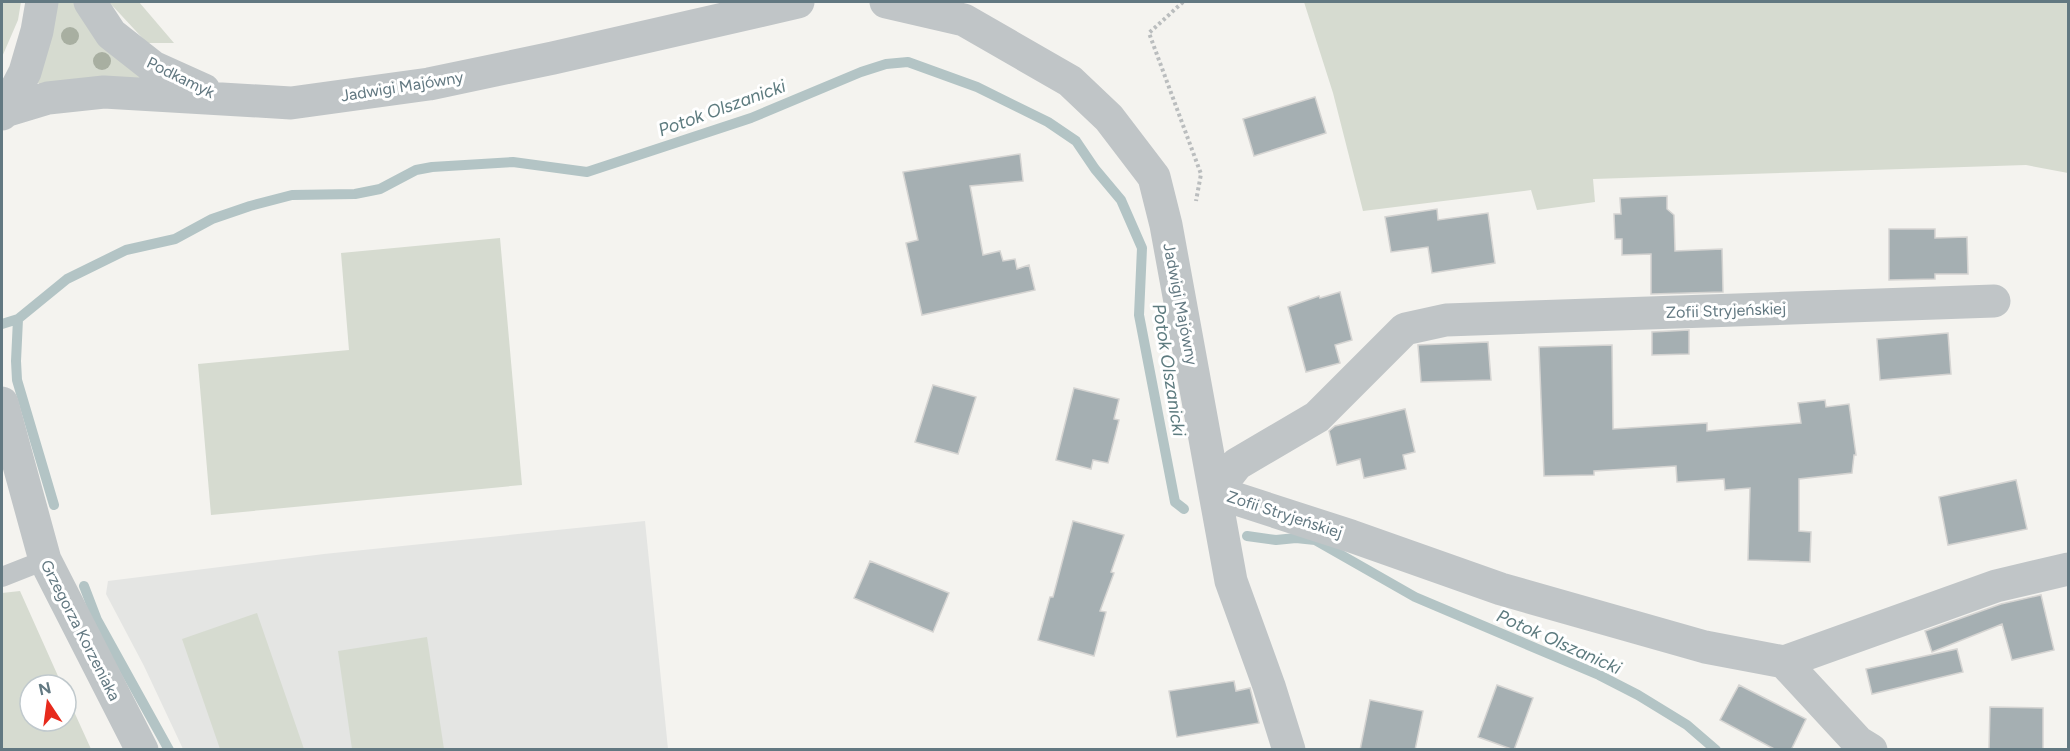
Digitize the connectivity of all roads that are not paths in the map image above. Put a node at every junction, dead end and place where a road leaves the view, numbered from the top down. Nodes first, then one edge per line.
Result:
1 (42, 2) edge
2 (90, 2) edge
3 (798, 2) edge
4 (886, 2) edge
5 (225, 99) junction
6 (3, 113) edge
7 (1994, 301) dead end
8 (2, 403) edge
9 (1215, 492) junction
10 (45, 560) junction
11 (2068, 569) edge
12 (2, 577) edge
13 (1784, 662) junction
14 (142, 750) edge
15 (1289, 750) edge
16 (1871, 750) edge

1 - 6 street
2 - 5 street, Podkamyk
3 - 5 street, Jadwigi Majówny
4 - 9 street, Jadwigi Majówny
5 - 6 street, Jadwigi Majówny
7 - 9 street, Zofii Stryjeńskiej
8 - 10 street, Grzegorza Korzeniaka
9 - 13 street, Zofii Stryjeńskiej
9 - 15 street, Jadwigi Majówny
10 - 12 lane
10 - 14 street, Grzegorza Korzeniaka
11 - 13 street
13 - 16 street

